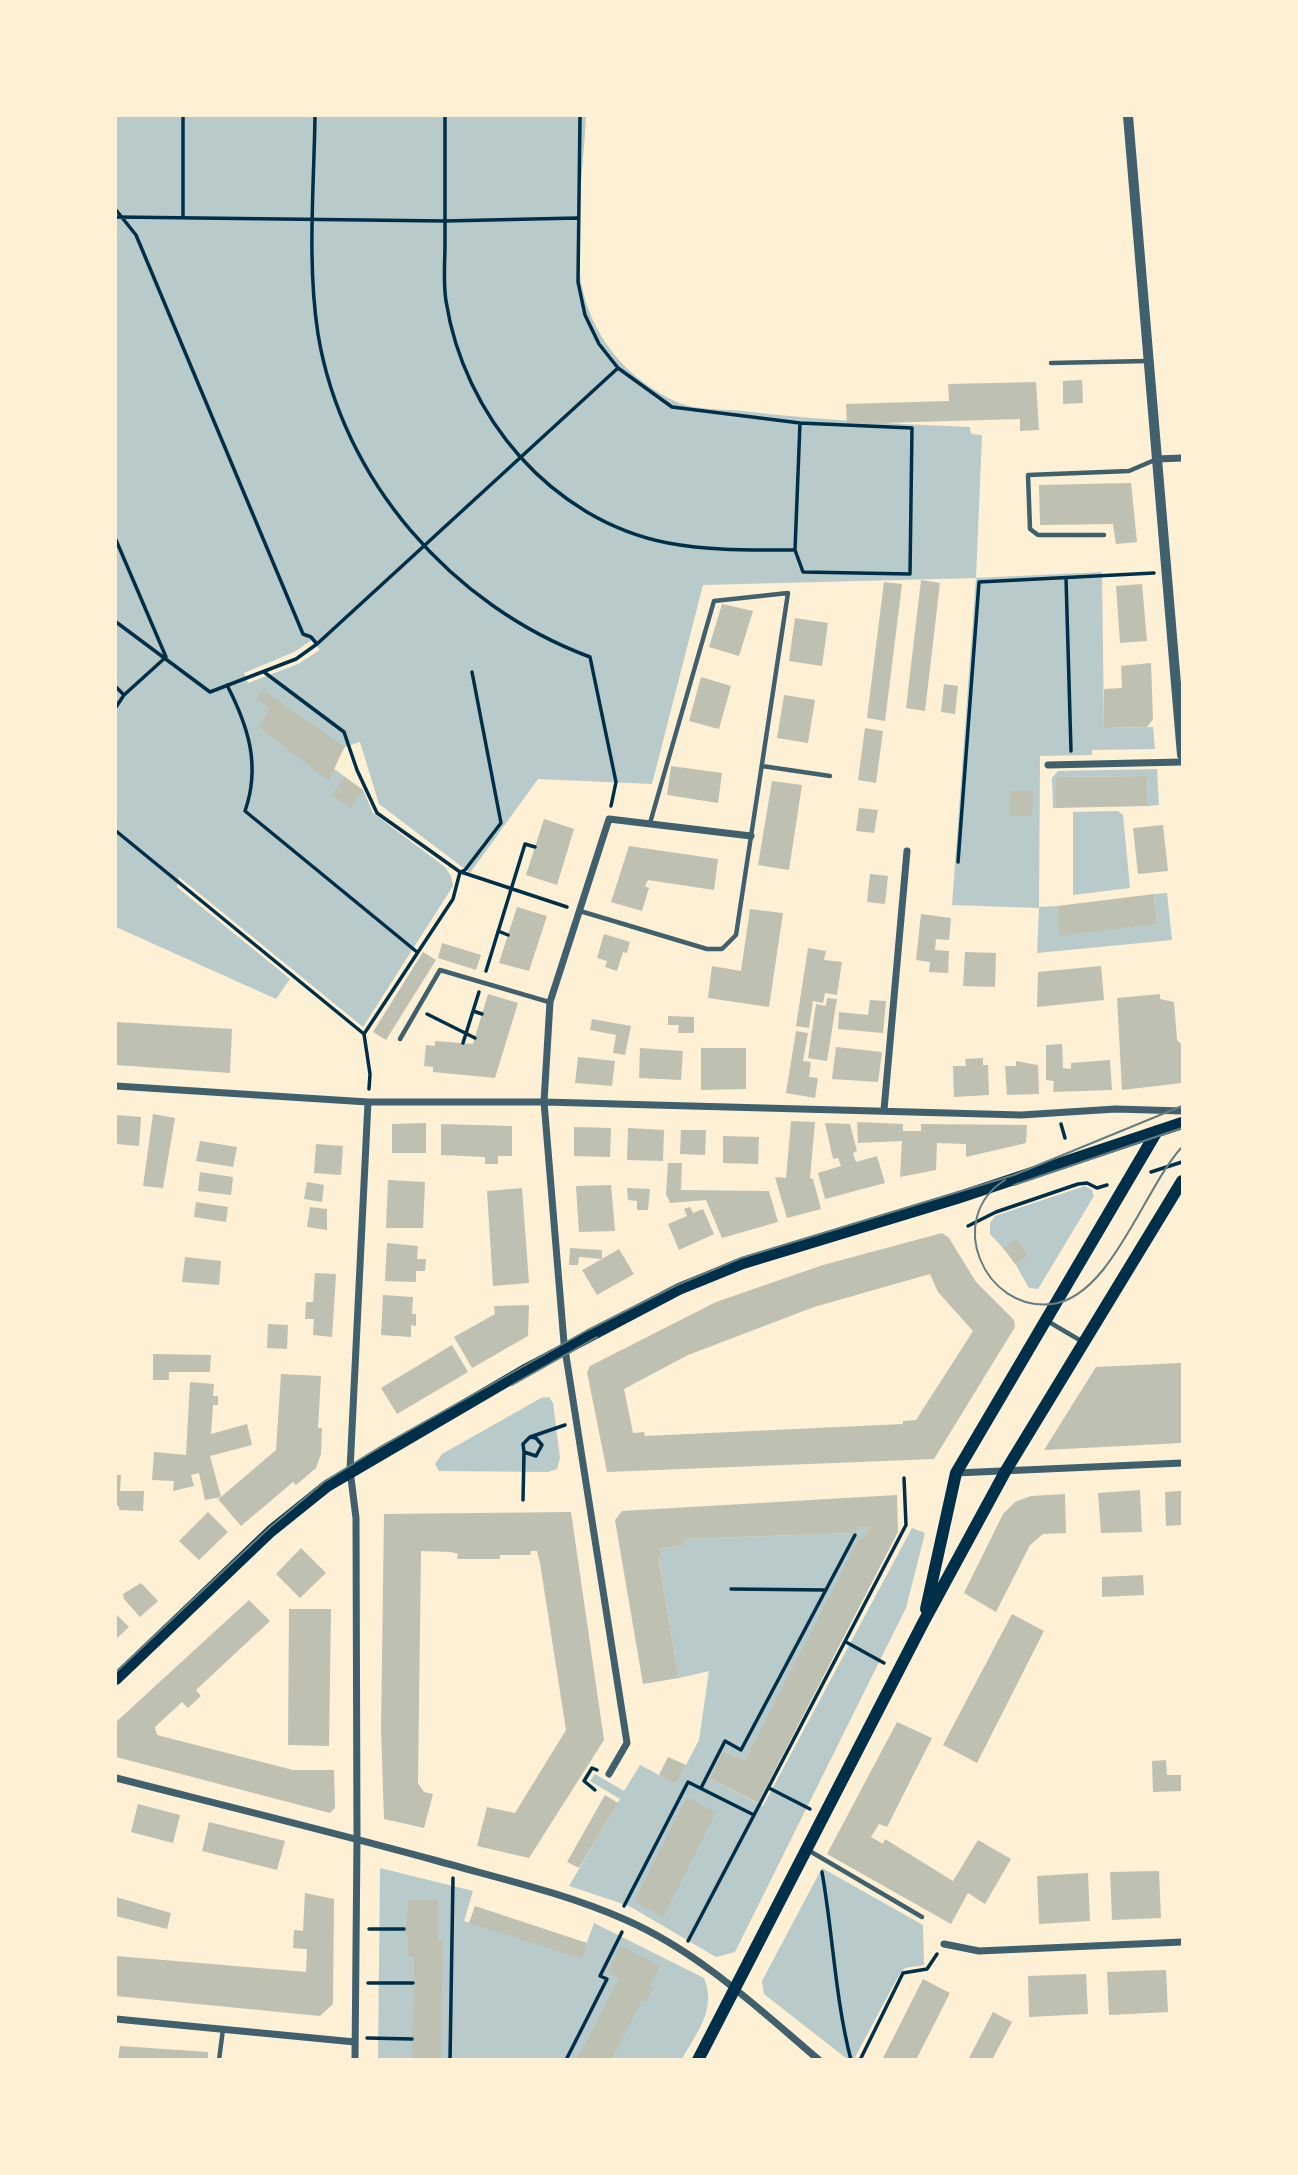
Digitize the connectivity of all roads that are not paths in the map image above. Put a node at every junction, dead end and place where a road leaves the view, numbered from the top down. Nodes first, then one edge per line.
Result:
1 (1128, 116) edge
2 (1149, 361) junction
3 (1051, 363) dead end
4 (1182, 458) edge
5 (1157, 459) junction
6 (1104, 534) dead end
7 (1182, 755) edge
8 (1182, 762) edge
9 (1048, 765) dead end
10 (762, 766) junction
11 (830, 776) dead end
12 (650, 823) junction
13 (751, 835) junction
14 (907, 851) dead end
15 (579, 911) junction
16 (550, 1002) junction
17 (400, 1039) dead end
18 (116, 1086) edge
19 (368, 1102) junction
20 (544, 1102) junction
21 (884, 1110) junction
22 (1182, 1111) edge
23 (1182, 1123) edge
24 (1157, 1131) junction
25 (1182, 1181) edge
26 (1044, 1319) junction
27 (1084, 1343) junction
28 (565, 1349) junction
29 (1182, 1462) edge
30 (350, 1470) junction
31 (1005, 1472) junction
32 (956, 1473) junction
33 (923, 1623) junction
34 (116, 1679) edge
35 (609, 1774) road end
36 (116, 1778) edge
37 (357, 1839) junction
38 (807, 1849) junction
39 (922, 1917) dead end
40 (1182, 1941) edge
41 (944, 1944) road end
42 (736, 1989) junction
43 (116, 2019) edge
44 (223, 2029) junction
45 (355, 2040) junction
46 (219, 2060) edge
47 (355, 2060) edge
48 (698, 2060) edge
49 (819, 2060) edge

1 - 2 street
2 - 3 lane
2 - 5 street
4 - 5 street
5 - 6 lane
5 - 7 street
8 - 9 street
10 - 11 lane
10 - 12 lane
10 - 13 lane
12 - 13 street
12 - 15 street
13 - 15 lane
14 - 21 street
15 - 16 street
16 - 17 lane
16 - 20 street
18 - 19 street
19 - 20 street
19 - 30 street
20 - 21 street
20 - 28 street
21 - 22 street
23 - 24 main road
24 - 26 main road
24 - 28 main road
25 - 27 main road
26 - 27 lane
26 - 32 main road
27 - 31 main road
28 - 30 main road
28 - 35 street
29 - 31 street
30 - 34 main road
30 - 37 street
31 - 32 street
31 - 33 main road
32 - 33 main road
33 - 38 main road
36 - 37 street
37 - 42 street
37 - 45 street
38 - 39 lane
38 - 42 main road
40 - 41 street
42 - 48 main road
42 - 49 street
43 - 44 street
44 - 45 street
44 - 46 lane
45 - 47 street

